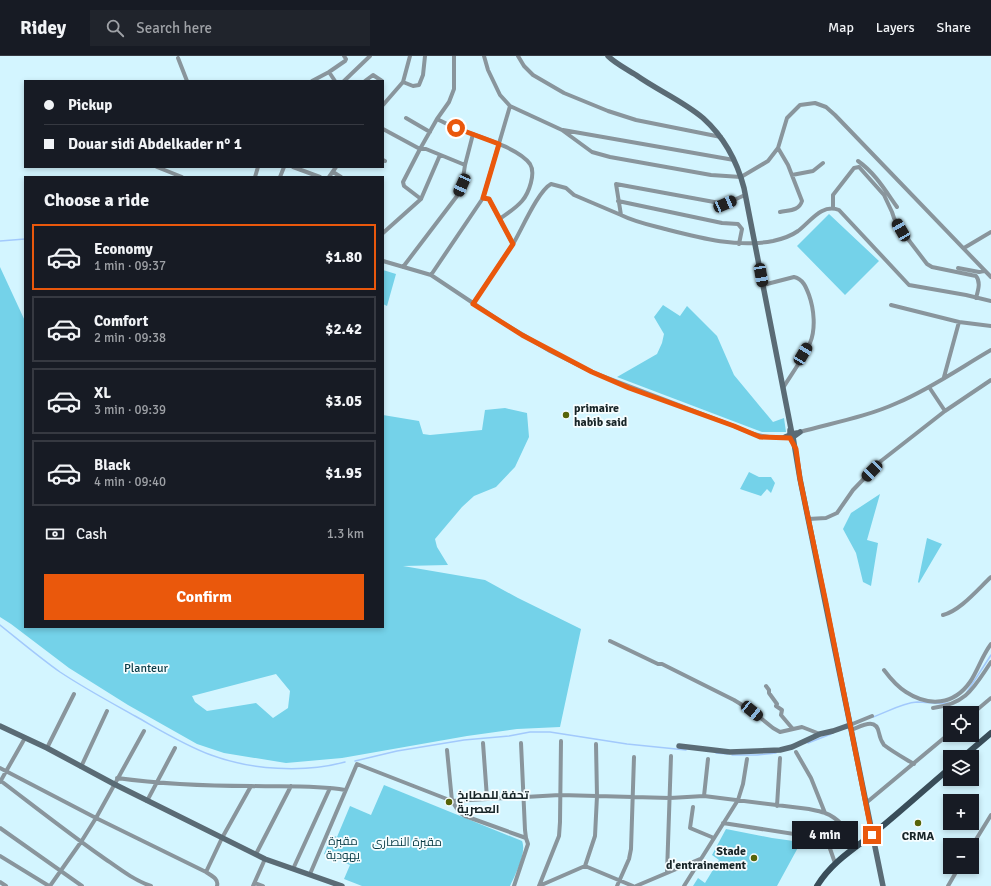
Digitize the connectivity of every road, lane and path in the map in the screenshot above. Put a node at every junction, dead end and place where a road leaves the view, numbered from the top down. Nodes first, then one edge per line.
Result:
1 (344, 56) edge
2 (370, 56) edge
3 (410, 56) edge
4 (425, 56) edge
5 (454, 56) edge
6 (484, 56) edge
7 (518, 56) edge
8 (608, 56) edge
9 (178, 58) dead end
10 (329, 72) junction
11 (187, 80) edge
12 (314, 80) edge
13 (334, 80) edge
14 (345, 80) edge
15 (366, 80) edge
16 (380, 80) edge
17 (403, 82) junction
18 (384, 104) edge
19 (510, 106) junction
20 (406, 118) dead end
21 (437, 119) junction
22 (384, 130) edge
23 (562, 130) junction
24 (430, 132) junction
25 (474, 134) junction
26 (721, 137) junction
27 (499, 144) junction
28 (778, 148) junction
29 (420, 149) junction
30 (440, 155) junction
31 (734, 160) junction
32 (858, 161) dead end
33 (823, 163) dead end
34 (465, 165) junction
35 (160, 168) edge
36 (296, 168) edge
37 (335, 168) edge
38 (333, 172) junction
39 (792, 175) junction
40 (180, 176) edge
41 (317, 176) edge
42 (330, 176) edge
43 (339, 176) edge
44 (741, 177) junction
45 (745, 195) junction
46 (483, 198) junction
47 (421, 199) junction
48 (618, 201) junction
49 (897, 207) dead end
50 (833, 208) junction
51 (780, 212) dead end
52 (621, 215) junction
53 (501, 218) junction
54 (384, 232) edge
55 (991, 232) edge
56 (756, 243) junction
57 (513, 244) junction
58 (739, 244) junction
59 (964, 248) junction
60 (384, 260) edge
61 (403, 266) junction
62 (958, 268) dead end
63 (984, 271) junction
64 (431, 275) junction
65 (991, 277) edge
66 (763, 285) junction
67 (976, 298) junction
68 (991, 301) edge
69 (473, 304) junction
70 (890, 305) dead end
71 (959, 322) junction
72 (991, 326) edge
73 (991, 350) edge
74 (944, 377) junction
75 (991, 380) edge
76 (929, 387) junction
77 (783, 388) junction
78 (945, 411) junction
79 (800, 432) joint
80 (790, 436) junction
81 (808, 519) junction
82 (991, 577) edge
83 (943, 615) dead end
84 (610, 641) dead end
85 (991, 644) edge
86 (991, 662) edge
87 (884, 670) dead end
88 (766, 686) dead end
89 (74, 694) dead end
90 (991, 698) edge
91 (933, 708) dead end
92 (979, 708) edge
93 (107, 711) dead end
94 (872, 716) dead end
95 (0, 726) edge
96 (850, 727) junction
97 (792, 728) junction
98 (144, 731) dead end
99 (991, 733) edge
100 (820, 734) junction
101 (25, 738) junction
102 (943, 739) edge
103 (521, 742) dead end
104 (560, 742) dead end
105 (483, 743) dead end
106 (596, 744) dead end
107 (679, 746) dead end
108 (47, 748) junction
109 (175, 748) dead end
110 (447, 750) dead end
111 (971, 750) edge
112 (796, 752) dead end
113 (671, 756) dead end
114 (634, 757) dead end
115 (780, 758) dead end
116 (708, 759) dead end
117 (747, 760) dead end
118 (914, 764) junction
119 (82, 766) junction
120 (0, 768) edge
121 (6, 771) junction
122 (943, 774) edge
123 (117, 778) junction
124 (0, 780) edge
125 (157, 783) junction
126 (114, 784) junction
127 (251, 786) junction
128 (291, 786) junction
129 (330, 788) junction
130 (346, 790) junction
131 (560, 795) junction
132 (523, 796) junction
133 (597, 796) junction
134 (704, 796) junction
135 (633, 797) junction
136 (486, 798) junction
137 (670, 798) junction
138 (147, 800) junction
139 (738, 800) junction
140 (452, 801) junction
141 (866, 803) junction
142 (777, 806) junction
143 (693, 807) dead end
144 (825, 812) junction
145 (991, 815) edge
146 (96, 818) junction
147 (723, 823) junction
148 (0, 828) edge
149 (872, 835) junction
150 (222, 838) junction
151 (526, 838) junction
152 (714, 838) junction
153 (977, 838) edge
154 (827, 840) junction
155 (81, 842) junction
156 (858, 844) junction
157 (256, 854) junction
158 (0, 856) edge
159 (265, 859) junction
160 (700, 859) junction
161 (835, 863) junction
162 (585, 866) junction
163 (293, 869) junction
164 (62, 871) junction
165 (206, 872) junction
166 (667, 873) junction
167 (310, 874) junction
168 (955, 874) edge
169 (619, 880) junction
170 (0, 882) edge
171 (254, 884) edge
172 (6, 886) edge
173 (50, 886) edge
174 (82, 886) edge
175 (151, 886) edge
176 (218, 886) edge
177 (263, 886) edge
178 (342, 886) edge
179 (514, 886) edge
180 (539, 886) edge
181 (617, 886) edge
182 (634, 886) edge
183 (684, 886) edge
184 (817, 886) edge
185 (883, 886) edge
186 (948, 886) edge

1 - 10 street
2 - 14 street
3 - 17 street
4 - 17 street
5 - 21 street
6 - 19 street
7 - 26 street
8 - 26 street
9 - 11 street
10 - 12 street
10 - 13 street
15 - 16 street
17 - 18 street
19 - 23 street
19 - 27 street
20 - 24 street
21 - 24 street
21 - 25 street
22 - 29 street
23 - 31 street
23 - 44 street
24 - 29 street
25 - 27 street
25 - 34 street
26 - 31 street
27 - 46 street
27 - 53 street
28 - 39 street
28 - 44 street
28 - 59 street
29 - 30 street
29 - 47 street
30 - 34 street
30 - 47 street
31 - 44 street
32 - 49 street
33 - 39 street
34 - 61 street
35 - 40 street
36 - 41 street
37 - 38 street
38 - 42 street
38 - 43 street
39 - 51 street
44 - 45 street
45 - 48 street
45 - 56 street
46 - 53 street
46 - 64 street
47 - 54 street
48 - 52 street
48 - 58 street
50 - 56 street
50 - 67 street
50 - 67 street
52 - 57 street
52 - 58 street
53 - 57 street
55 - 59 street
56 - 58 street
56 - 66 street
57 - 69 street
59 - 63 street
60 - 61 street
61 - 64 street
62 - 63 street
63 - 65 street
64 - 69 street
66 - 77 street
66 - 77 street
67 - 68 street
69 - 80 street
70 - 71 street
71 - 72 street
71 - 74 street
73 - 74 street
74 - 76 street
75 - 78 street
76 - 78 street
76 - 79 street
77 - 80 street
78 - 81 street
79 - 80 street
80 - 81 street
81 - 96 street
82 - 83 street
84 - 97 street
85 - 87 street
86 - 91 street
88 - 97 street
89 - 108 street
90 - 92 street
93 - 119 street
94 - 96 street
95 - 101 street
96 - 100 street
96 - 118 street
96 - 141 street
97 - 100 street
98 - 123 street
99 - 111 main road
100 - 107 street
101 - 108 street
101 - 121 street
102 - 118 street
103 - 132 street
104 - 131 street
105 - 136 street
106 - 133 street
108 - 119 street
109 - 125 street
110 - 140 street
112 - 144 street
113 - 137 street
114 - 135 street
115 - 142 street
116 - 134 street
117 - 139 street
118 - 141 street
119 - 126 street
120 - 121 street
121 - 124 street
121 - 146 street
122 - 149 main road
123 - 125 street
123 - 126 street
124 - 155 street
125 - 127 street
125 - 138 street
126 - 138 street
126 - 146 street
127 - 128 street
127 - 150 street
128 - 129 street
128 - 157 street
129 - 130 street
129 - 163 street
130 - 140 street
130 - 167 street
131 - 132 street
131 - 133 street
131 - 180 street
132 - 136 street
132 - 151 street
133 - 135 street
133 - 162 street
134 - 137 street
134 - 139 street
135 - 137 street
135 - 169 street
136 - 140 street
137 - 166 street
138 - 150 street
139 - 142 street
139 - 147 street
140 - 151 street
141 - 149 street
142 - 144 street
143 - 152 street
144 - 156 street
145 - 153 street
146 - 155 street
146 - 165 street
147 - 152 street
147 - 154 street
148 - 164 street
149 - 156 main road
149 - 185 street
150 - 157 street
150 - 165 street
151 - 179 street
152 - 160 street
154 - 156 street
154 - 161 street
155 - 164 street
155 - 175 street
156 - 161 main road
157 - 159 street
158 - 173 street
159 - 163 street
159 - 171 street
160 - 166 street
160 - 183 street
161 - 184 main road
162 - 169 street
162 - 180 street
163 - 167 street
164 - 173 street
164 - 174 street
165 - 176 street
166 - 182 street
167 - 178 street
168 - 186 street
169 - 181 street
169 - 182 street
170 - 172 street
171 - 177 street

